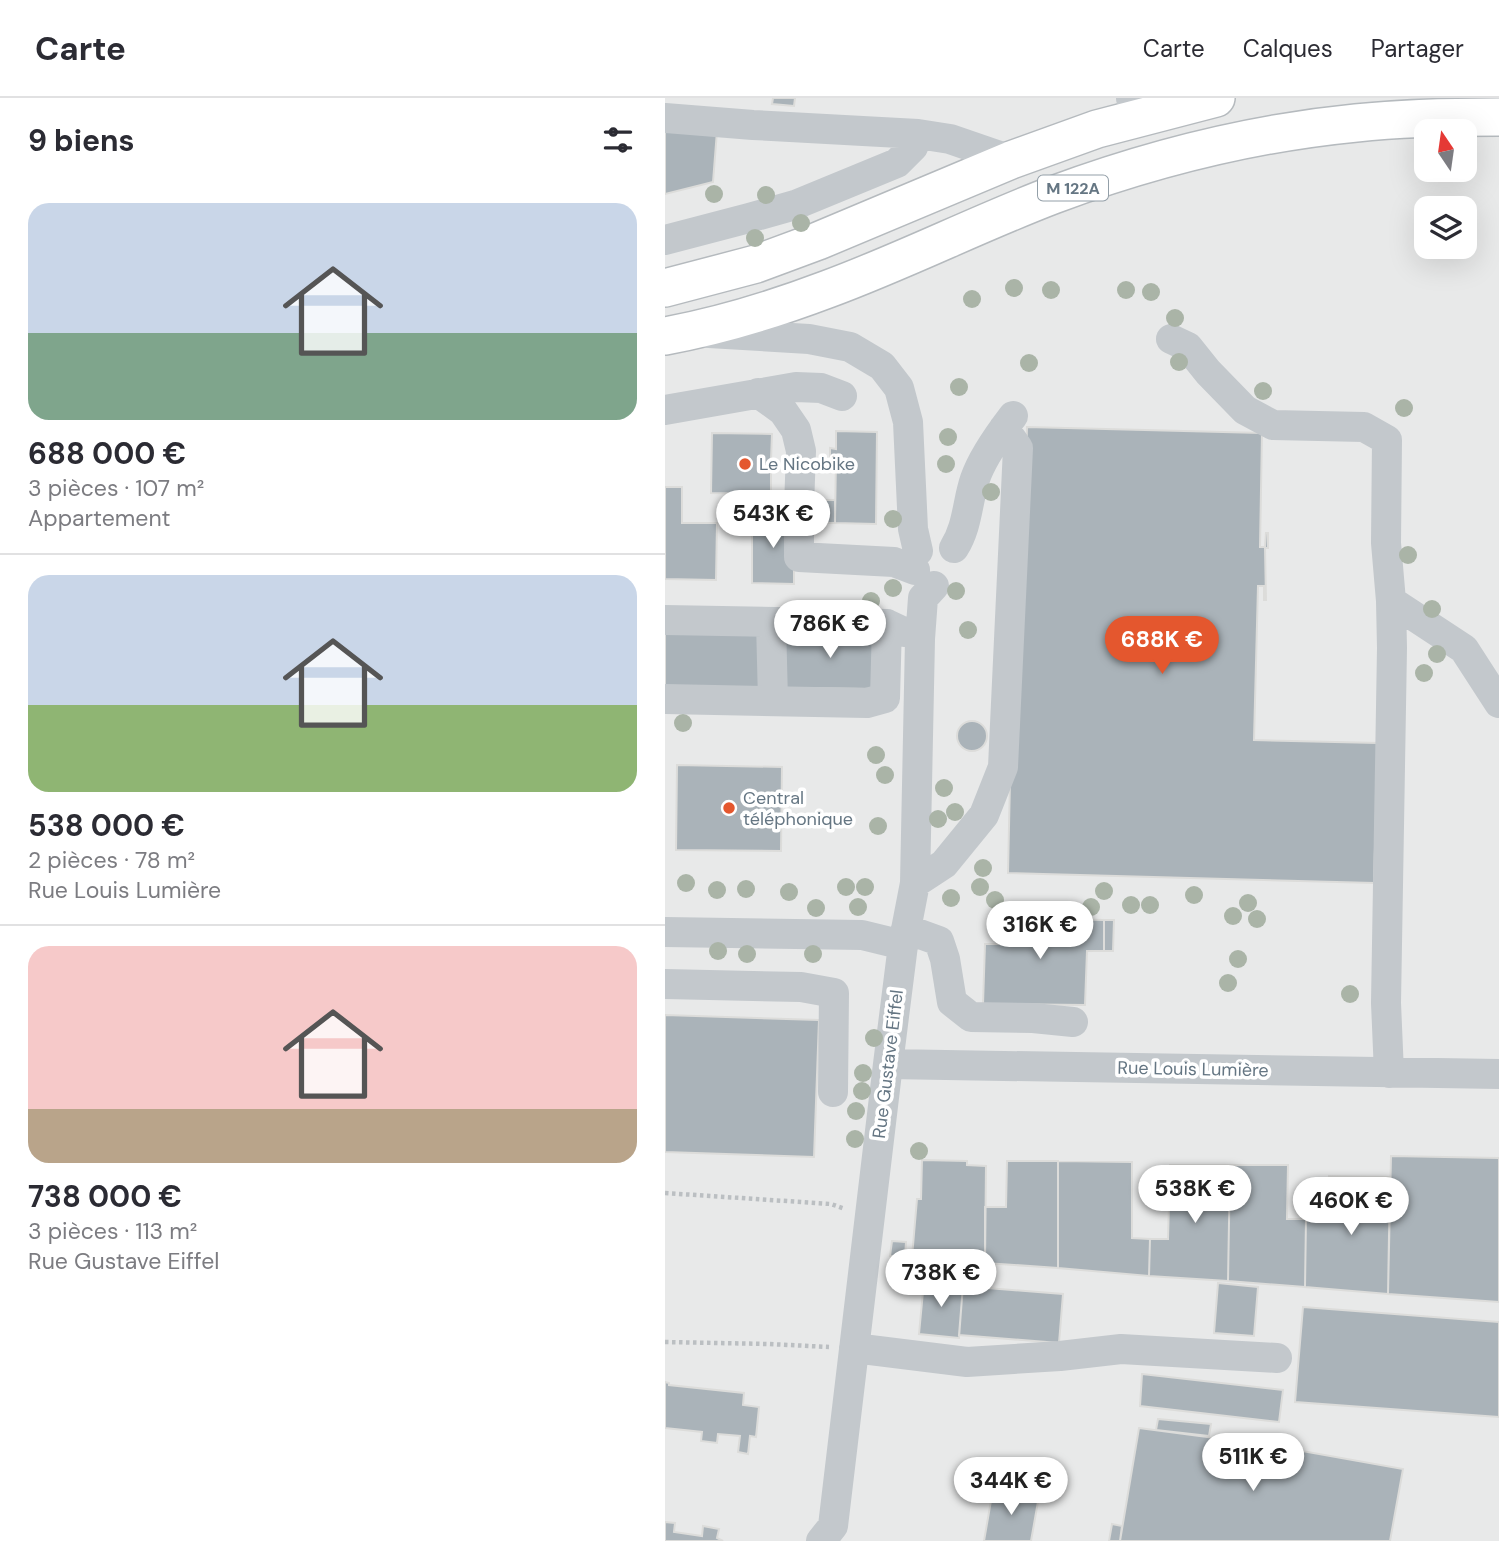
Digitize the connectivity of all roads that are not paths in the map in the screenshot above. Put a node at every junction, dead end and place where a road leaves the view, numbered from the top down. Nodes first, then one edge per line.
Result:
1 (1132, 98) edge
2 (1202, 101) edge
3 (1499, 117) edge
4 (665, 118) edge
5 (918, 134) junction
6 (1011, 160) junction
7 (665, 240) edge
8 (665, 288) edge
9 (675, 334) edge
10 (1171, 339) dead end
11 (758, 393) junction
12 (842, 396) dead end
13 (665, 410) edge
14 (922, 569) junction
15 (1391, 601) junction
16 (665, 620) edge
17 (771, 622) junction
18 (887, 624) junction
19 (920, 639) junction
20 (665, 699) edge
21 (773, 701) junction
22 (1499, 703) edge
23 (915, 883) junction
24 (665, 932) edge
25 (904, 937) junction
26 (665, 984) edge
27 (1034, 1018) junction
28 (1073, 1022) dead end
29 (888, 1064) junction
30 (1038, 1067) junction
31 (1389, 1073) junction
32 (1499, 1074) edge
33 (833, 1092) dead end
34 (854, 1348) junction
35 (1277, 1358) dead end
36 (821, 1541) edge

1 - 2 street
2 - 6 main road, M 122A
3 - 9 main road, M 122A
4 - 5 street
5 - 6 street
5 - 7 street
6 - 8 main road, M 122A
9 - 14 street, Rue Gustave Eiffel
10 - 15 street
11 - 12 street
11 - 13 street
11 - 14 street
14 - 19 street, Rue Gustave Eiffel
14 - 23 street
15 - 22 street
15 - 31 street
16 - 17 street
17 - 18 street
17 - 21 street
18 - 19 street
18 - 21 street
19 - 23 street, Rue Gustave Eiffel
20 - 21 street
23 - 25 street, Rue Gustave Eiffel
24 - 25 street
25 - 27 street
25 - 29 street, Rue Gustave Eiffel
26 - 33 street
27 - 28 street
27 - 30 street
29 - 30 street, Rue Louis Lumière
29 - 34 street, Rue Gustave Eiffel
30 - 31 street, Rue Louis Lumière
31 - 32 street, Rue Louis Lumière
34 - 35 street
34 - 36 street, Rue Gustave Eiffel

